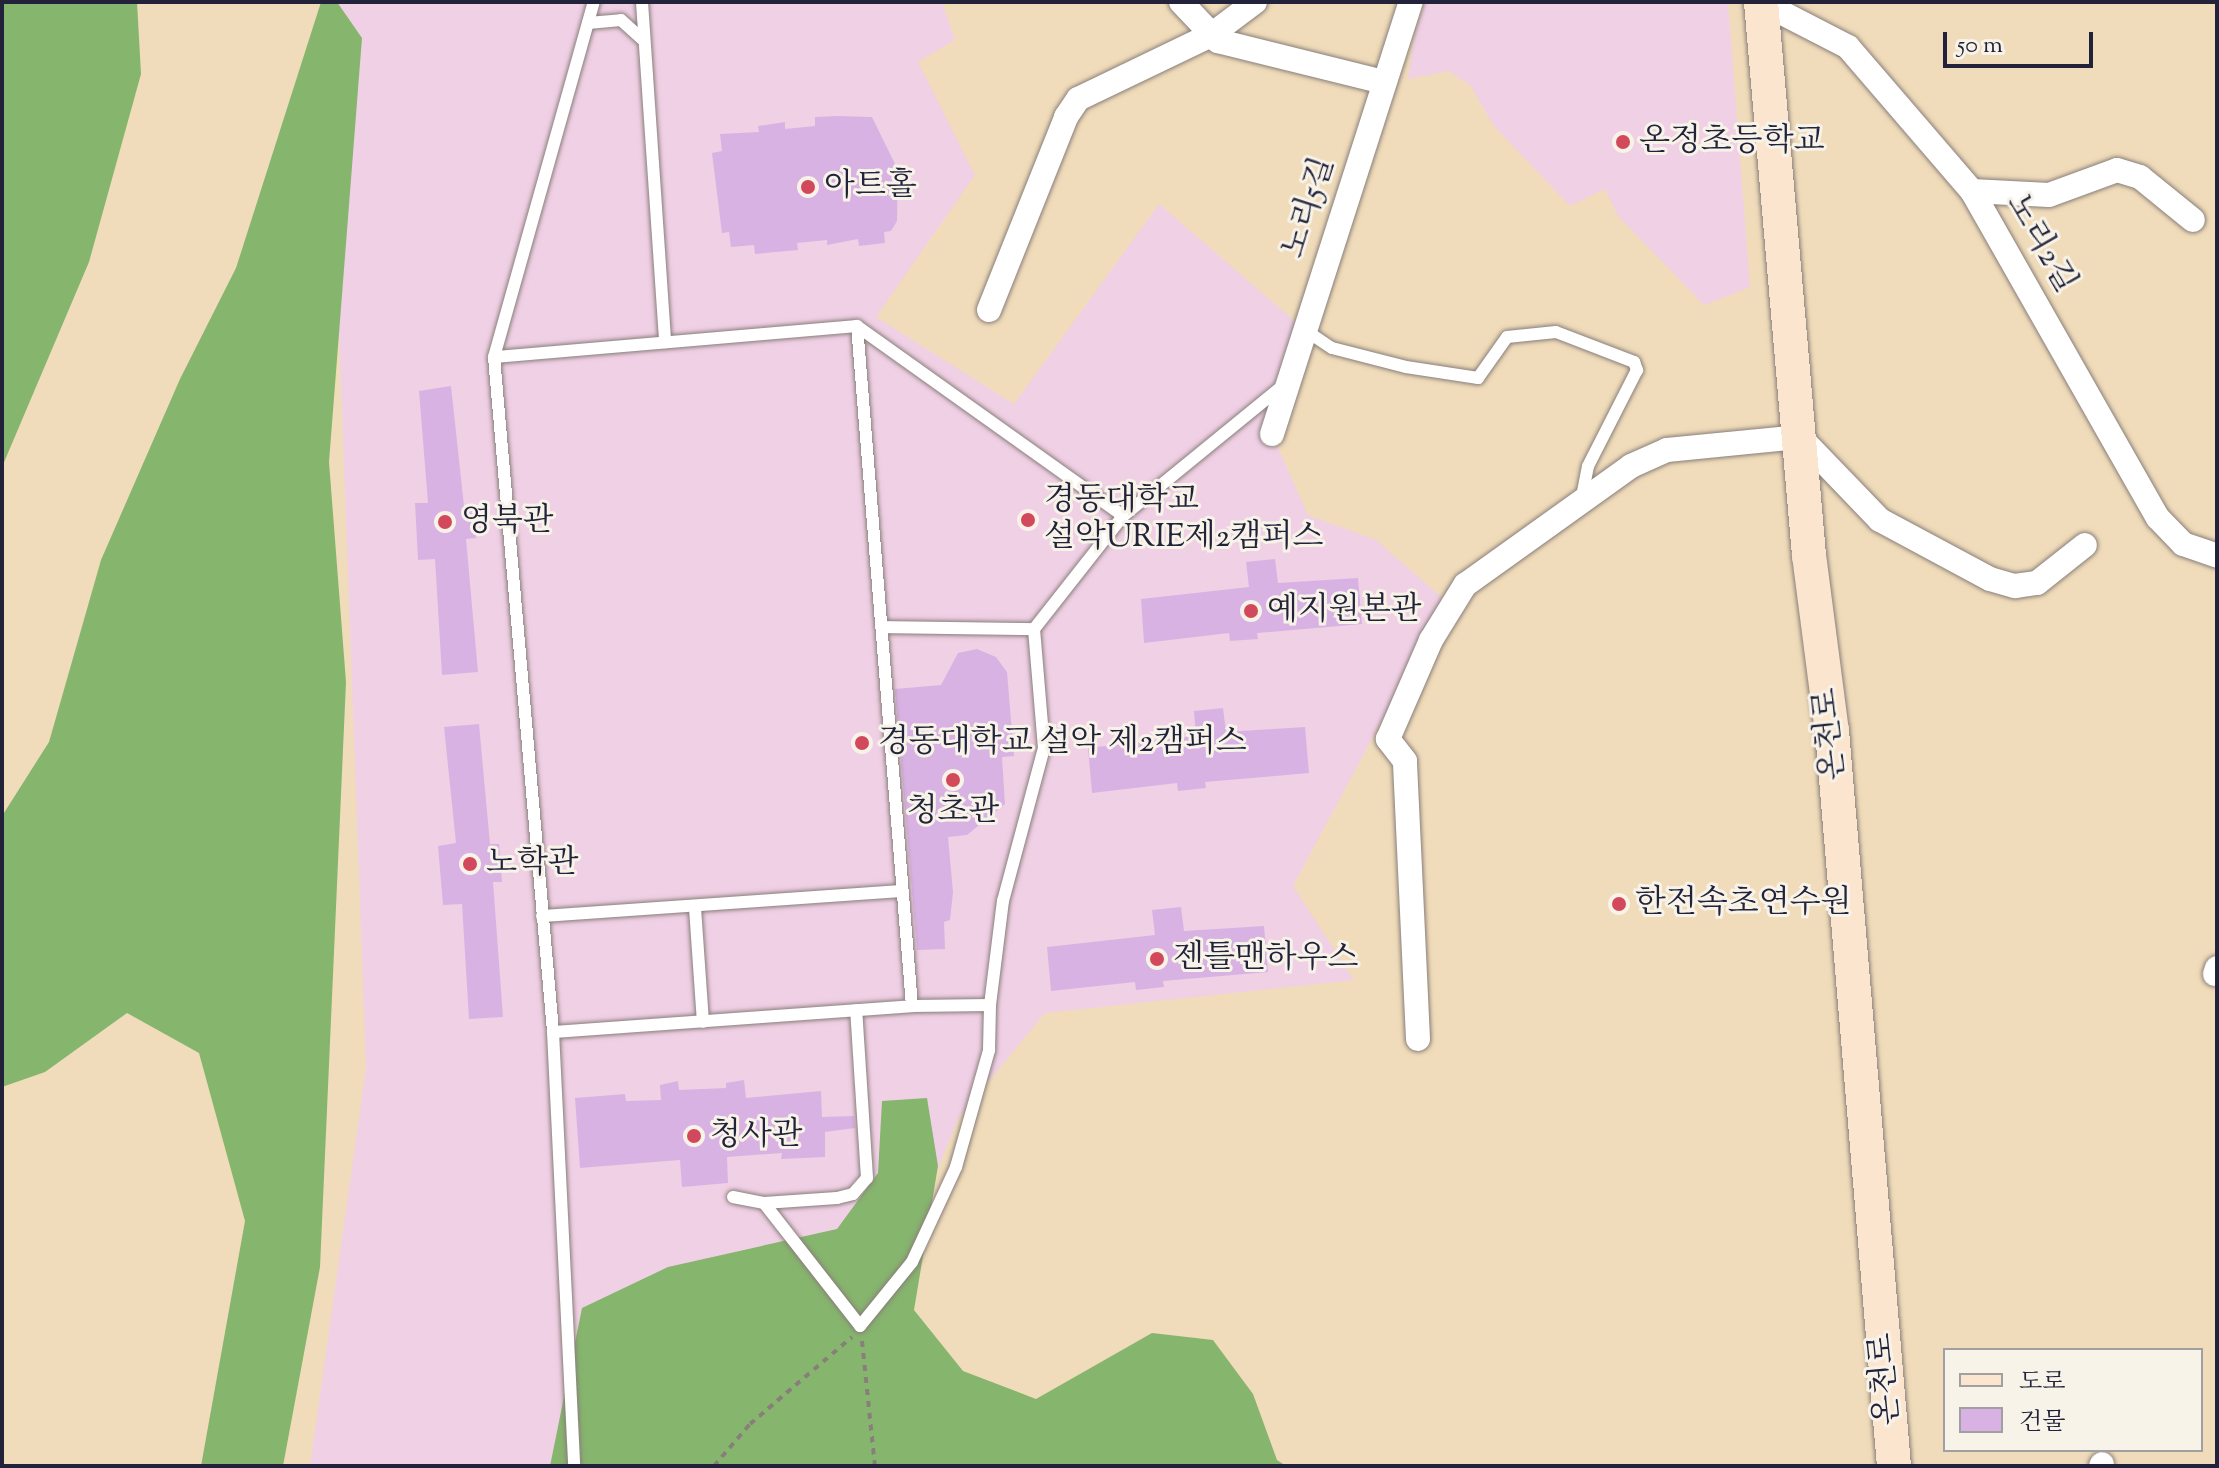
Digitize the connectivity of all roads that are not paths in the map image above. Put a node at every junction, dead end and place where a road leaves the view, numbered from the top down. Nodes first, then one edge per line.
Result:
1 (594, 2) edge
2 (642, 2) edge
3 (1181, 2) edge
4 (1255, 2) edge
5 (1411, 2) edge
6 (1761, 2) edge
7 (588, 23) junction
8 (1211, 35) junction
9 (645, 43) junction
10 (1384, 82) junction
11 (1972, 191) junction
12 (2193, 220) dead end
13 (989, 310) dead end
14 (857, 326) junction
15 (1305, 330) junction
16 (665, 342) junction
17 (494, 357) junction
18 (1289, 380) junction
19 (1272, 434) dead end
20 (1800, 437) junction
21 (1581, 503) junction
22 (1123, 516) junction
23 (2085, 545) dead end
24 (2217, 556) edge
25 (882, 627) junction
26 (1034, 629) junction
27 (902, 891) junction
28 (695, 908) junction
29 (542, 916) junction
30 (990, 1005) junction
31 (912, 1006) junction
32 (856, 1010) junction
33 (703, 1022) junction
34 (553, 1032) junction
35 (1418, 1039) dead end
36 (733, 1197) dead end
37 (764, 1203) junction
38 (574, 1466) edge
39 (1894, 1466) edge

1 - 7 lane
2 - 9 lane
3 - 8 street
4 - 8 street
5 - 10 street, 노리5길
6 - 11 street, 노리2길
6 - 20 street, 온천로
7 - 9 lane
7 - 17 lane
8 - 10 street
8 - 13 street
9 - 16 lane
10 - 15 street, 노리5길
11 - 12 street
11 - 24 street, 노리2길
14 - 16 lane
14 - 22 lane
14 - 25 lane
15 - 18 street, 노리5길
15 - 21 lane
16 - 17 lane
17 - 29 lane
18 - 19 street, 노리5길
18 - 22 lane
20 - 21 street
20 - 23 street
20 - 39 street, 온천로
21 - 35 street
22 - 26 lane
25 - 26 lane
25 - 27 lane
26 - 30 lane
27 - 28 lane
27 - 31 lane
28 - 29 lane
28 - 33 lane
29 - 34 lane
30 - 31 lane
30 - 37 lane
31 - 32 lane
32 - 33 lane
32 - 37 lane
33 - 34 lane
34 - 38 lane
36 - 37 lane

